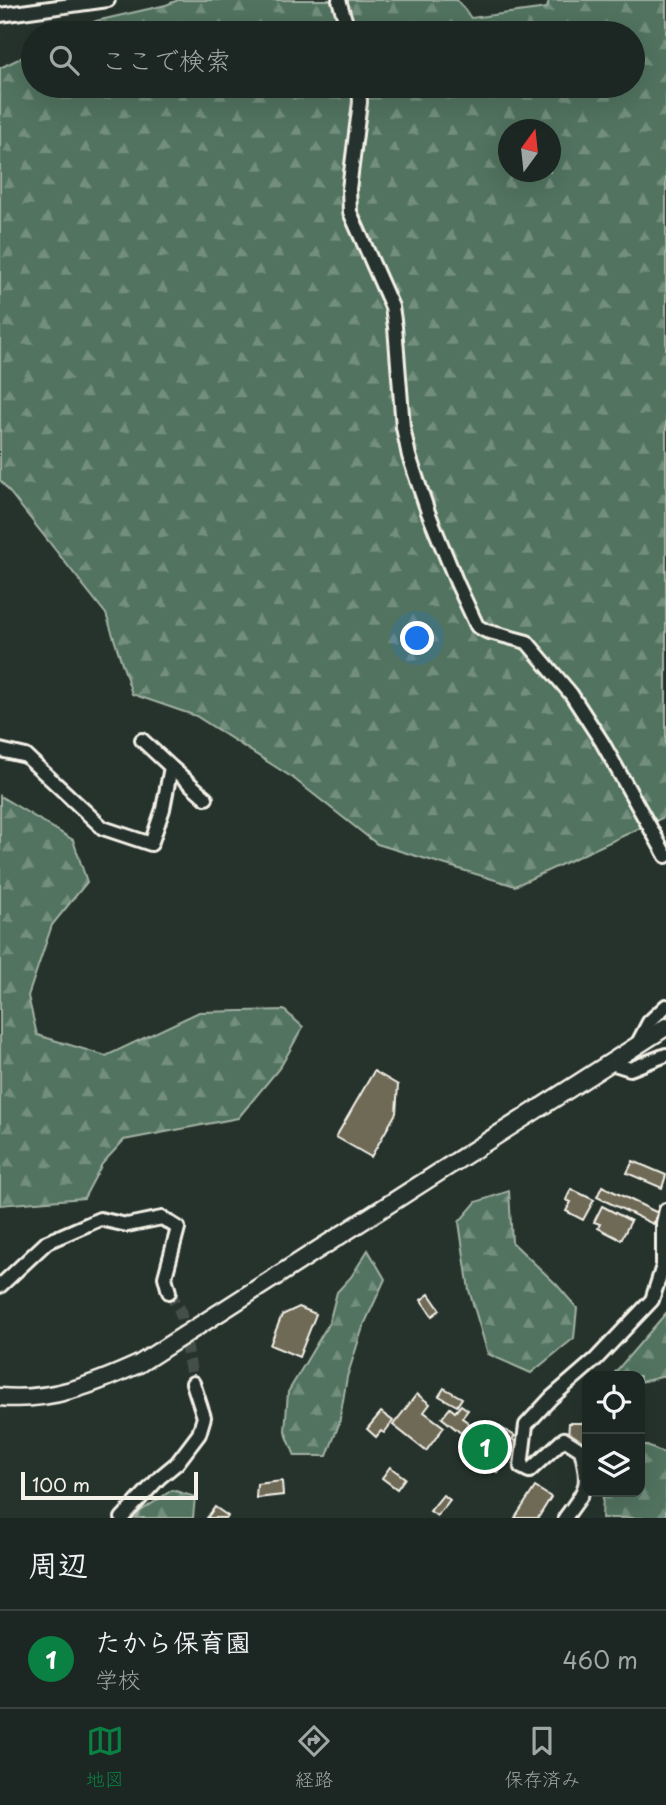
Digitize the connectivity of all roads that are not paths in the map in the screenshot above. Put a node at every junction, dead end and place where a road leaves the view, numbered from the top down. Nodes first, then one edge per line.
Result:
1 (108, 0) edge
2 (339, 0) edge
3 (0, 15) edge
4 (345, 21) edge
5 (360, 98) edge
6 (142, 740) dead end
7 (0, 750) edge
8 (171, 767) junction
9 (206, 798) dead end
10 (666, 856) edge
11 (666, 1006) edge
12 (666, 1027) edge
13 (636, 1045) junction
14 (666, 1055) edge
15 (611, 1063) junction
16 (666, 1210) edge
17 (0, 1286) edge
18 (169, 1292) tunnel mouth
19 (193, 1383) tunnel mouth
20 (0, 1397) edge
21 (122, 1518) edge
22 (565, 1518) edge

1 - 3 street
2 - 4 street
5 - 10 street
6 - 8 street
7 - 8 street
8 - 9 street
11 - 13 street
12 - 13 street
13 - 15 street
14 - 15 street
15 - 20 street
16 - 22 street
17 - 18 street
19 - 21 street

